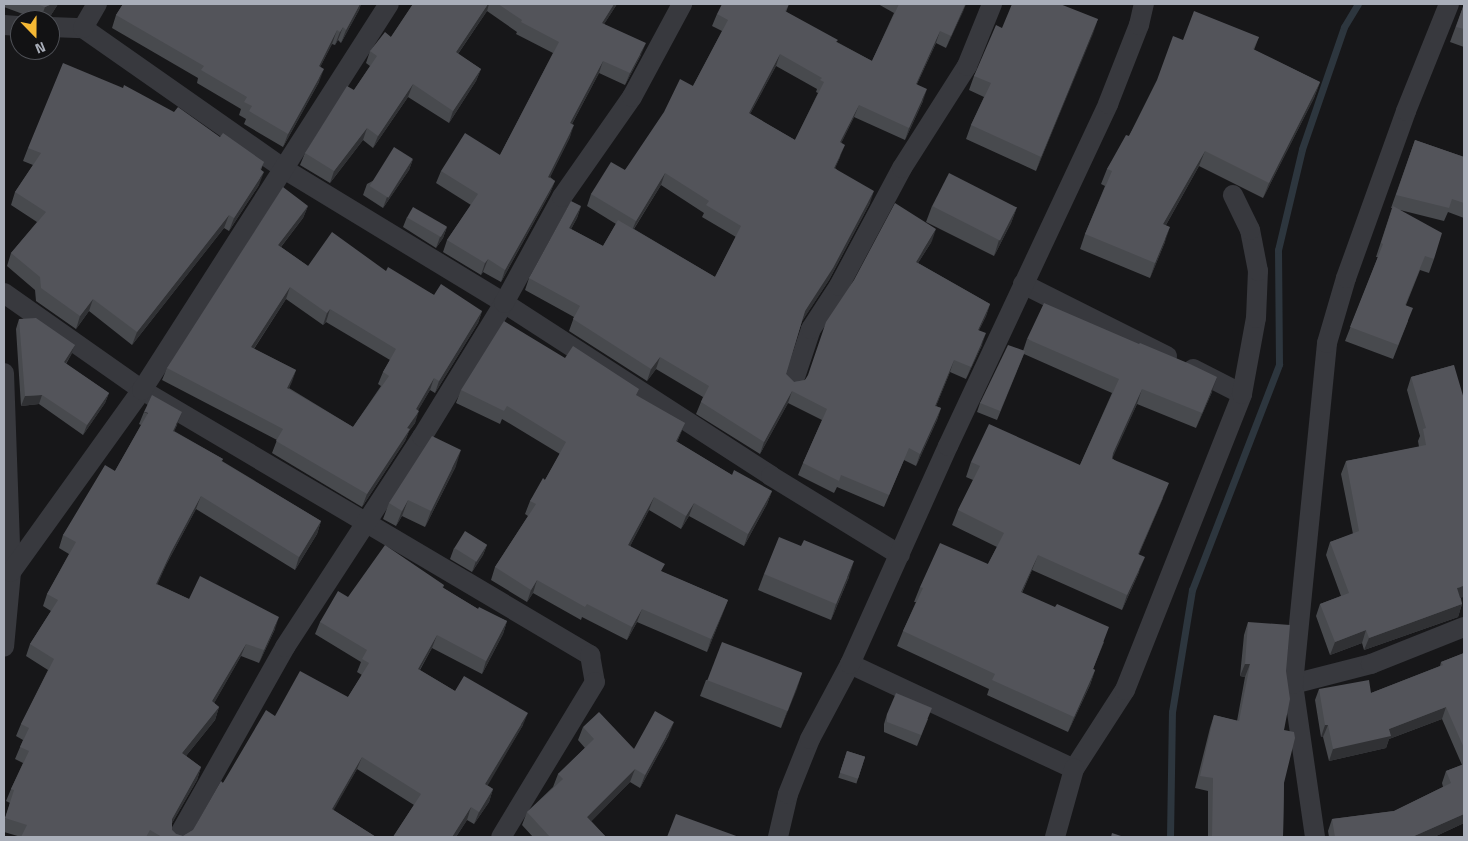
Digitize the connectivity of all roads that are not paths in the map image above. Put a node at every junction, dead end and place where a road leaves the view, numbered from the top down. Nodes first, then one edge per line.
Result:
1 (97, 4) edge
2 (389, 4) edge
3 (682, 4) edge
4 (992, 4) edge
5 (1144, 4) edge
6 (1449, 4) edge
7 (60, 27) edge
8 (83, 28) junction
9 (284, 169) junction
10 (1233, 195) dead end
11 (1023, 284) junction
12 (4, 293) edge
13 (504, 303) junction
14 (4, 373) edge
15 (793, 383) edge
16 (142, 390) junction
17 (1242, 394) junction
18 (366, 523) junction
19 (900, 555) junction
20 (11, 572) junction
21 (1464, 627) edge
22 (4, 647) edge
23 (850, 664) junction
24 (1293, 684) junction
25 (1074, 769) junction
26 (178, 837) edge
27 (501, 837) edge
28 (778, 837) edge
29 (1055, 837) edge
30 (1316, 837) edge

1 - 8 street
2 - 9 street
3 - 13 street
4 - 15 street
5 - 11 street
6 - 24 street
7 - 8 street
8 - 9 street
9 - 13 street
9 - 16 street
10 - 17 street
11 - 17 street
11 - 19 street
12 - 16 street
13 - 18 street
13 - 19 street
14 - 20 street
16 - 18 street
16 - 20 street
17 - 25 street
18 - 26 street
18 - 27 street
19 - 23 street
20 - 22 street
21 - 24 street
23 - 25 street
23 - 28 street
24 - 30 street
25 - 29 street

